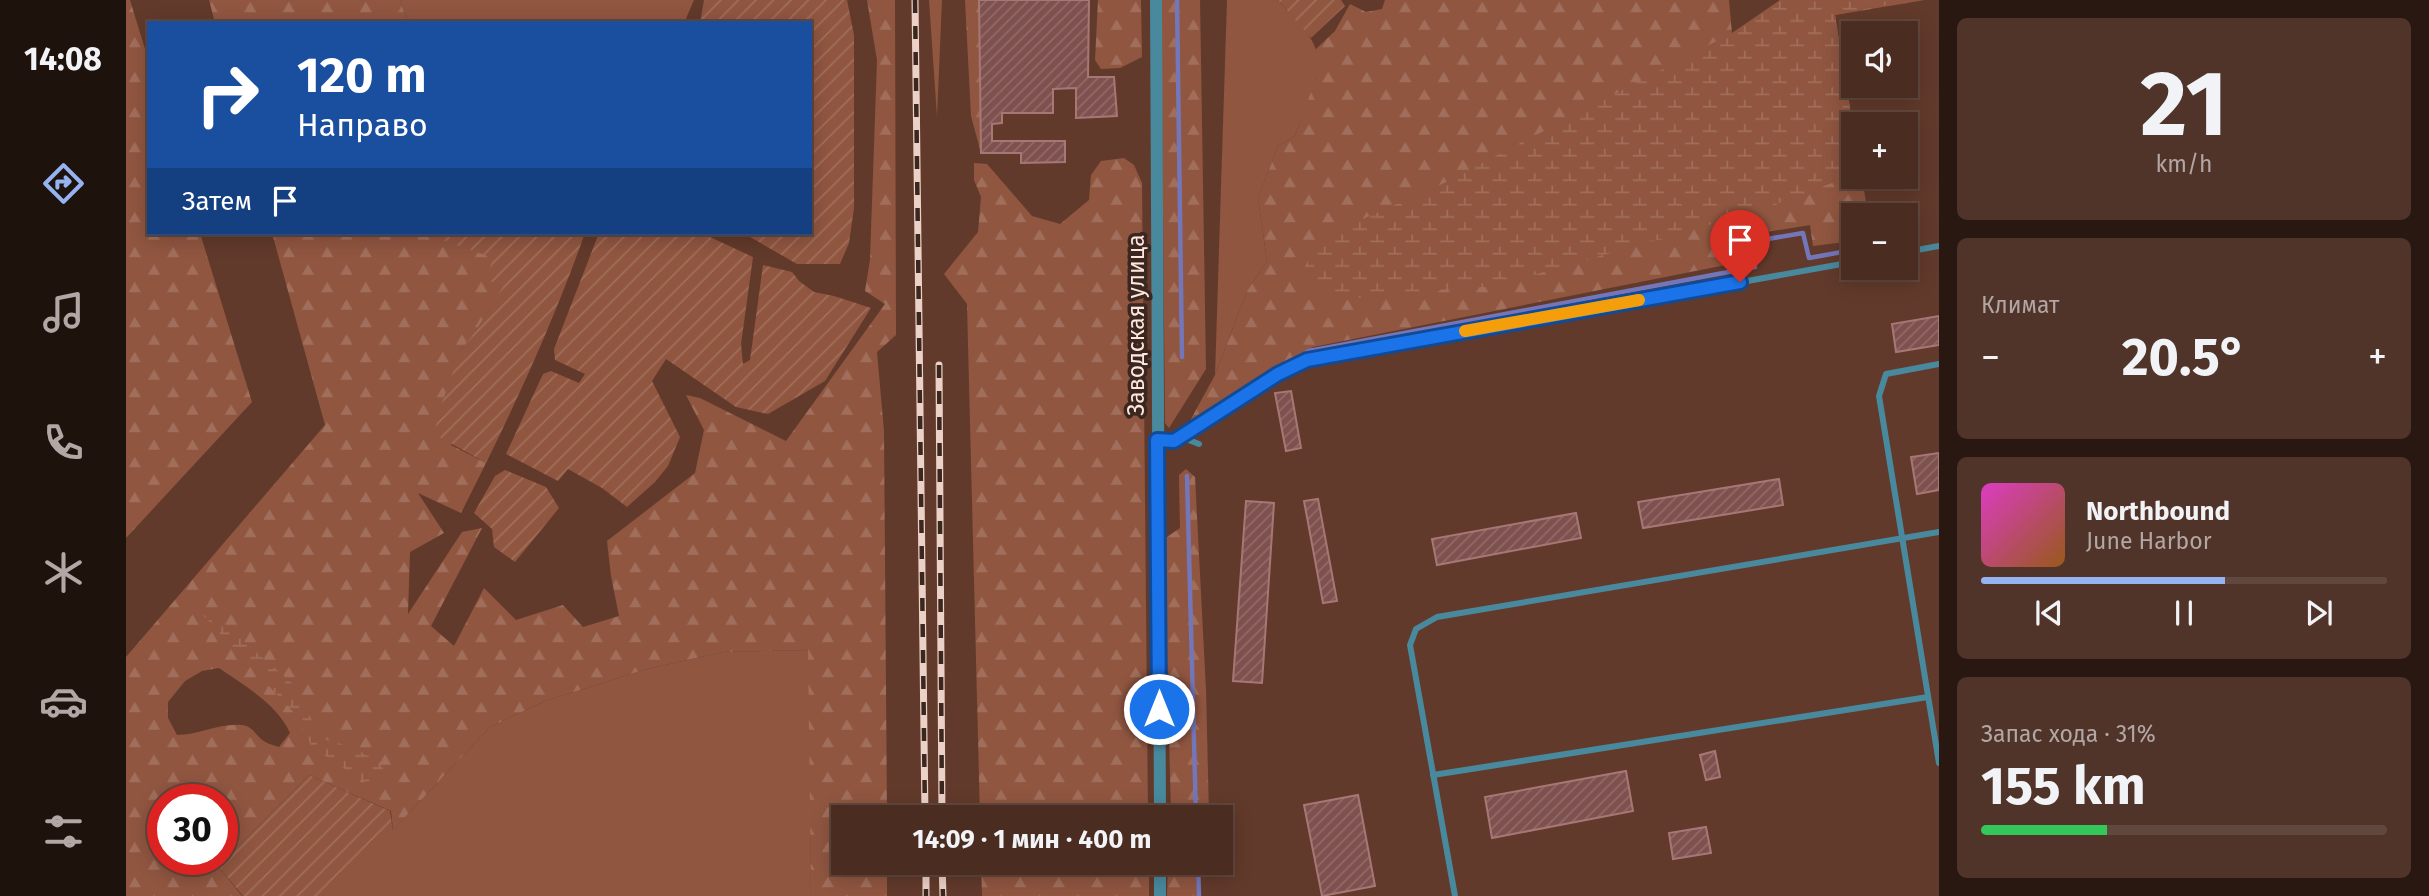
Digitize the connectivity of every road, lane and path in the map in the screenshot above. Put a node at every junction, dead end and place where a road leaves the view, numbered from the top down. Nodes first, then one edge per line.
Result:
1 (1156, 0) edge
2 (1939, 246) edge
3 (1918, 250) edge
4 (1841, 264) edge
5 (1939, 364) edge
6 (1181, 437) junction
7 (1157, 440) junction
8 (1199, 444) dead end
9 (1939, 532) edge
10 (1902, 538) junction
11 (1928, 697) junction
12 (1939, 763) edge
13 (1433, 775) junction
14 (1160, 805) edge
15 (1160, 875) edge
16 (1160, 896) edge
17 (1455, 896) edge

1 - 7 street, Заводская улица
2 - 3 lane
4 - 6 lane
5 - 10 lane
6 - 7 lane
6 - 8 lane
7 - 14 street, Заводская улица
9 - 10 lane
10 - 11 lane
10 - 13 lane
11 - 12 lane
11 - 13 lane
13 - 17 lane
15 - 16 street

